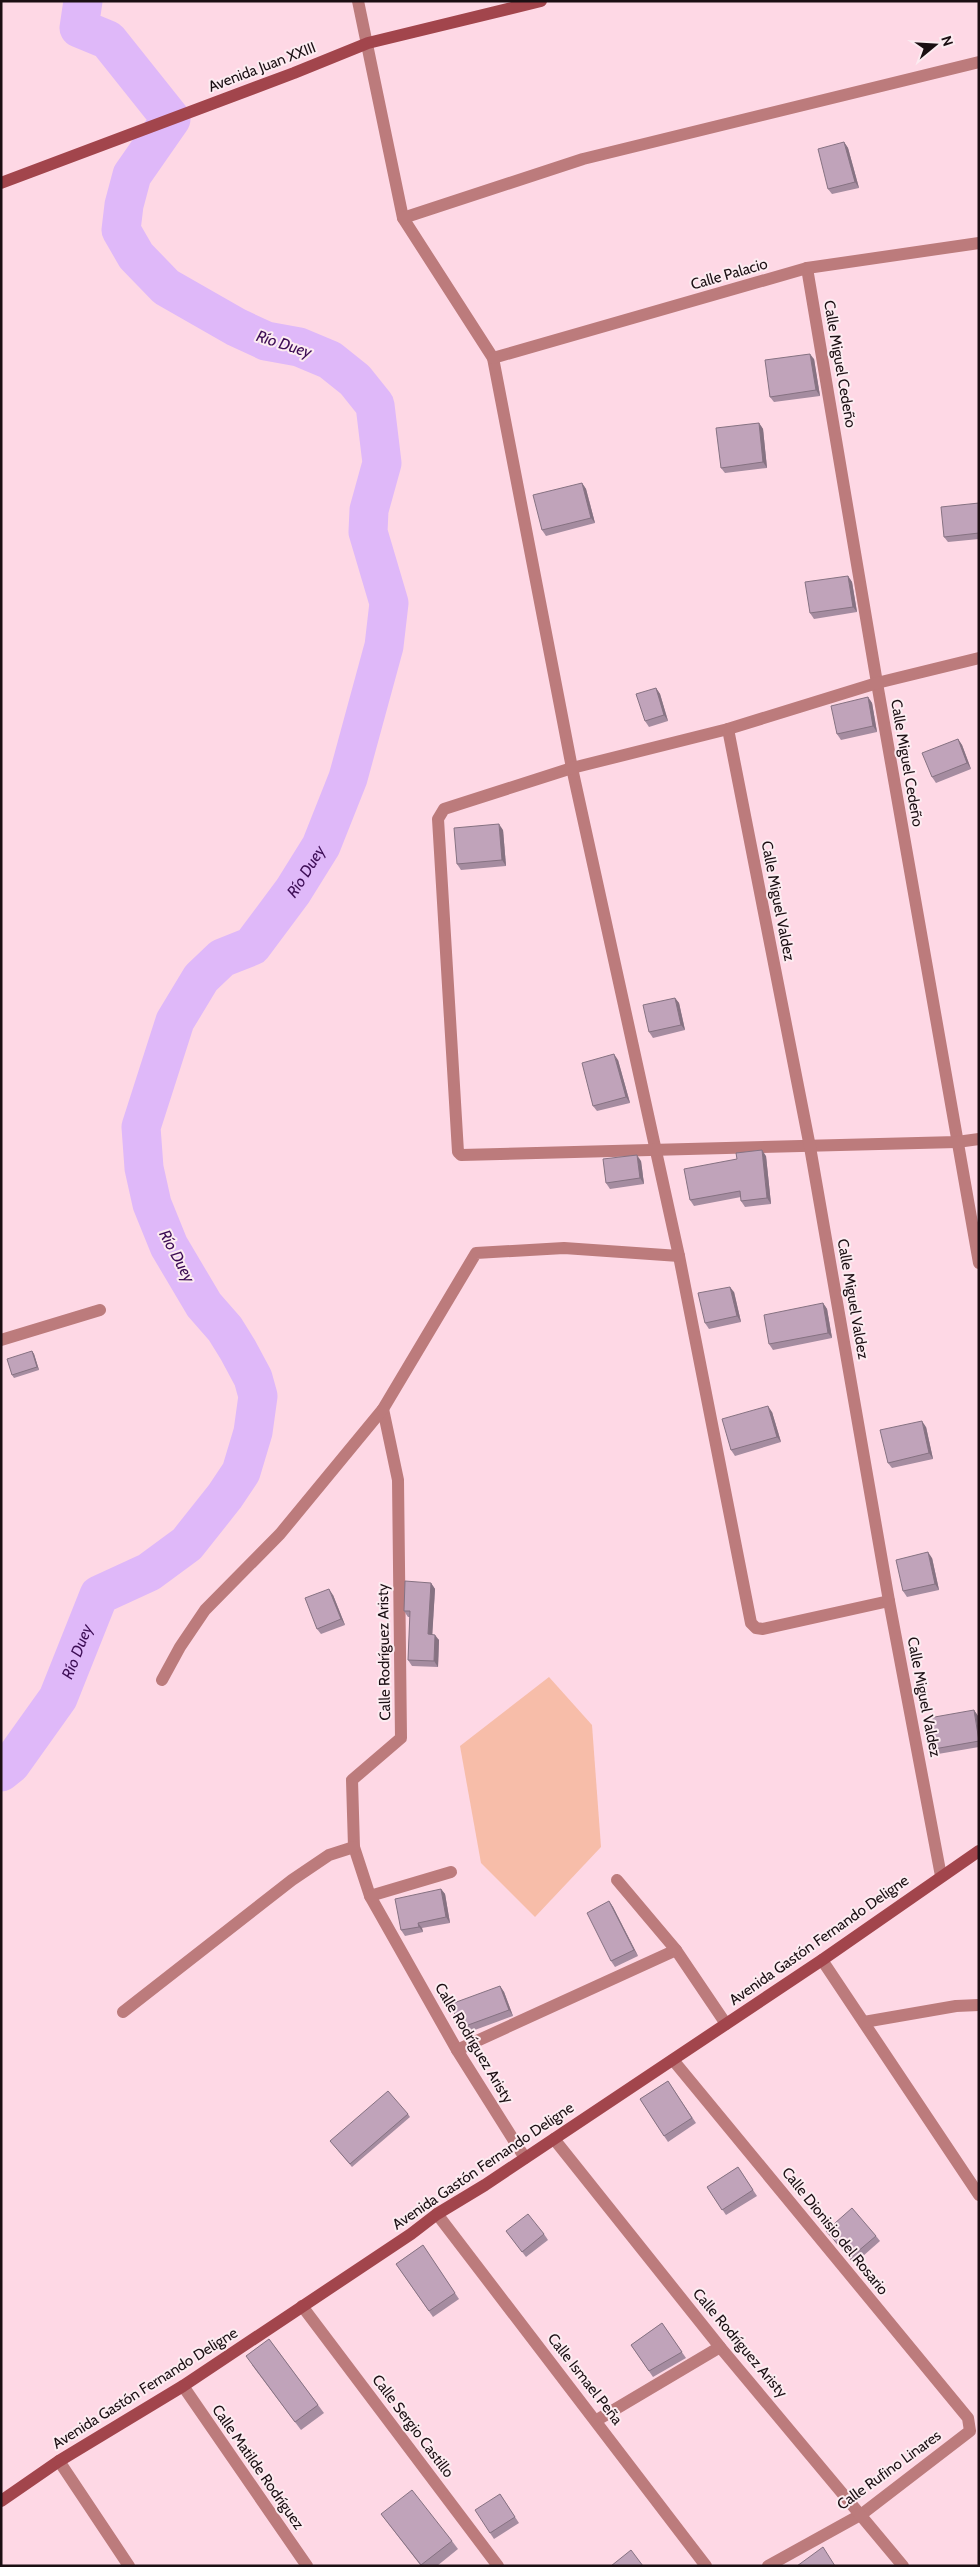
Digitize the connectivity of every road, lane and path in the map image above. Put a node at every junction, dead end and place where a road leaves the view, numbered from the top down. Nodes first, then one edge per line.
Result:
1 (358, 1) edge
2 (541, 1) edge
3 (368, 43) junction
4 (979, 62) edge
5 (3, 182) edge
6 (403, 218) junction
7 (979, 243) edge
8 (808, 268) junction
9 (494, 358) junction
10 (979, 658) edge
11 (877, 684) junction
12 (728, 729) junction
13 (572, 768) junction
14 (979, 1139) edge
15 (957, 1142) junction
16 (810, 1147) junction
17 (656, 1151) junction
18 (678, 1256) junction
19 (979, 1263) edge
20 (100, 1310) dead end
21 (1, 1340) edge
22 (383, 1408) junction
23 (889, 1601) junction
24 (162, 1680) dead end
25 (354, 1847) junction
26 (979, 1851) edge
27 (451, 1872) dead end
28 (941, 1876) junction
29 (616, 1880) dead end
30 (370, 1896) junction
31 (676, 1950) junction
32 (822, 1960) junction
33 (979, 2005) edge
34 (123, 2012) dead end
35 (864, 2022) junction
36 (726, 2024) junction
37 (457, 2050) junction
38 (673, 2060) junction
39 (554, 2139) junction
40 (525, 2158) junction
41 (979, 2195) edge
42 (437, 2214) junction
43 (302, 2306) junction
44 (720, 2347) junction
45 (183, 2386) junction
46 (597, 2420) junction
47 (970, 2424) joint
48 (59, 2461) junction
49 (1, 2501) edge
50 (862, 2514) junction
51 (130, 2566) edge
52 (306, 2566) edge
53 (498, 2566) edge
54 (706, 2566) edge
55 (768, 2566) edge
56 (904, 2566) edge

1 - 3 street
2 - 3 street, Avenida Juan XXIII
3 - 5 street, Avenida Juan XXIII
3 - 6 street
4 - 6 street
6 - 9 street
7 - 8 street, Calle Palacio
8 - 9 street, Calle Palacio
8 - 11 street, Calle Miguel Cedeño
9 - 13 street
10 - 11 street
11 - 12 street
11 - 15 street, Calle Miguel Cedeño
12 - 13 street
12 - 16 street, Calle Miguel Valdez
13 - 17 street
13 - 17 street
14 - 15 street
15 - 16 street
15 - 19 street, Calle Miguel Cedeño
16 - 17 street
16 - 23 street, Calle Miguel Valdez
17 - 18 street
18 - 22 street
18 - 23 street
20 - 21 street
22 - 24 street
22 - 25 street, Calle Rodríguez Aristy
23 - 28 street, Calle Miguel Valdez
25 - 30 street, Calle Rodríguez Aristy
25 - 34 street
26 - 28 street, Avenida Gastón Fernando Deligne
27 - 30 street
28 - 32 street, Avenida Gastón Fernando Deligne
29 - 31 street
30 - 37 street, Calle Rodríguez Aristy
31 - 36 street
31 - 37 street
32 - 35 street
32 - 36 street, Avenida Gastón Fernando Deligne
33 - 35 street
35 - 41 street
36 - 38 street, Avenida Gastón Fernando Deligne
37 - 40 street, Calle Rodríguez Aristy
38 - 39 street, Avenida Gastón Fernando Deligne
38 - 47 street, Calle Dionisio del Rosario
39 - 40 street, Avenida Gastón Fernando Deligne
39 - 44 street, Calle Rodríguez Aristy
40 - 42 street, Avenida Gastón Fernando Deligne
42 - 43 street, Avenida Gastón Fernando Deligne
42 - 46 street, Calle Ismael Peña
43 - 45 street, Avenida Gastón Fernando Deligne
43 - 53 street, Calle Sergio Castillo
44 - 46 street
44 - 50 street, Calle Rodríguez Aristy
45 - 48 street, Avenida Gastón Fernando Deligne
45 - 52 street, Calle Matilde Rodríguez
46 - 54 street, Calle Ismael Peña
47 - 50 street, Calle Rufino Linares
48 - 49 street, Avenida Gastón Fernando Deligne
48 - 51 street
50 - 55 street, Calle Rufino Linares
50 - 56 street, Calle Rodríguez Aristy

